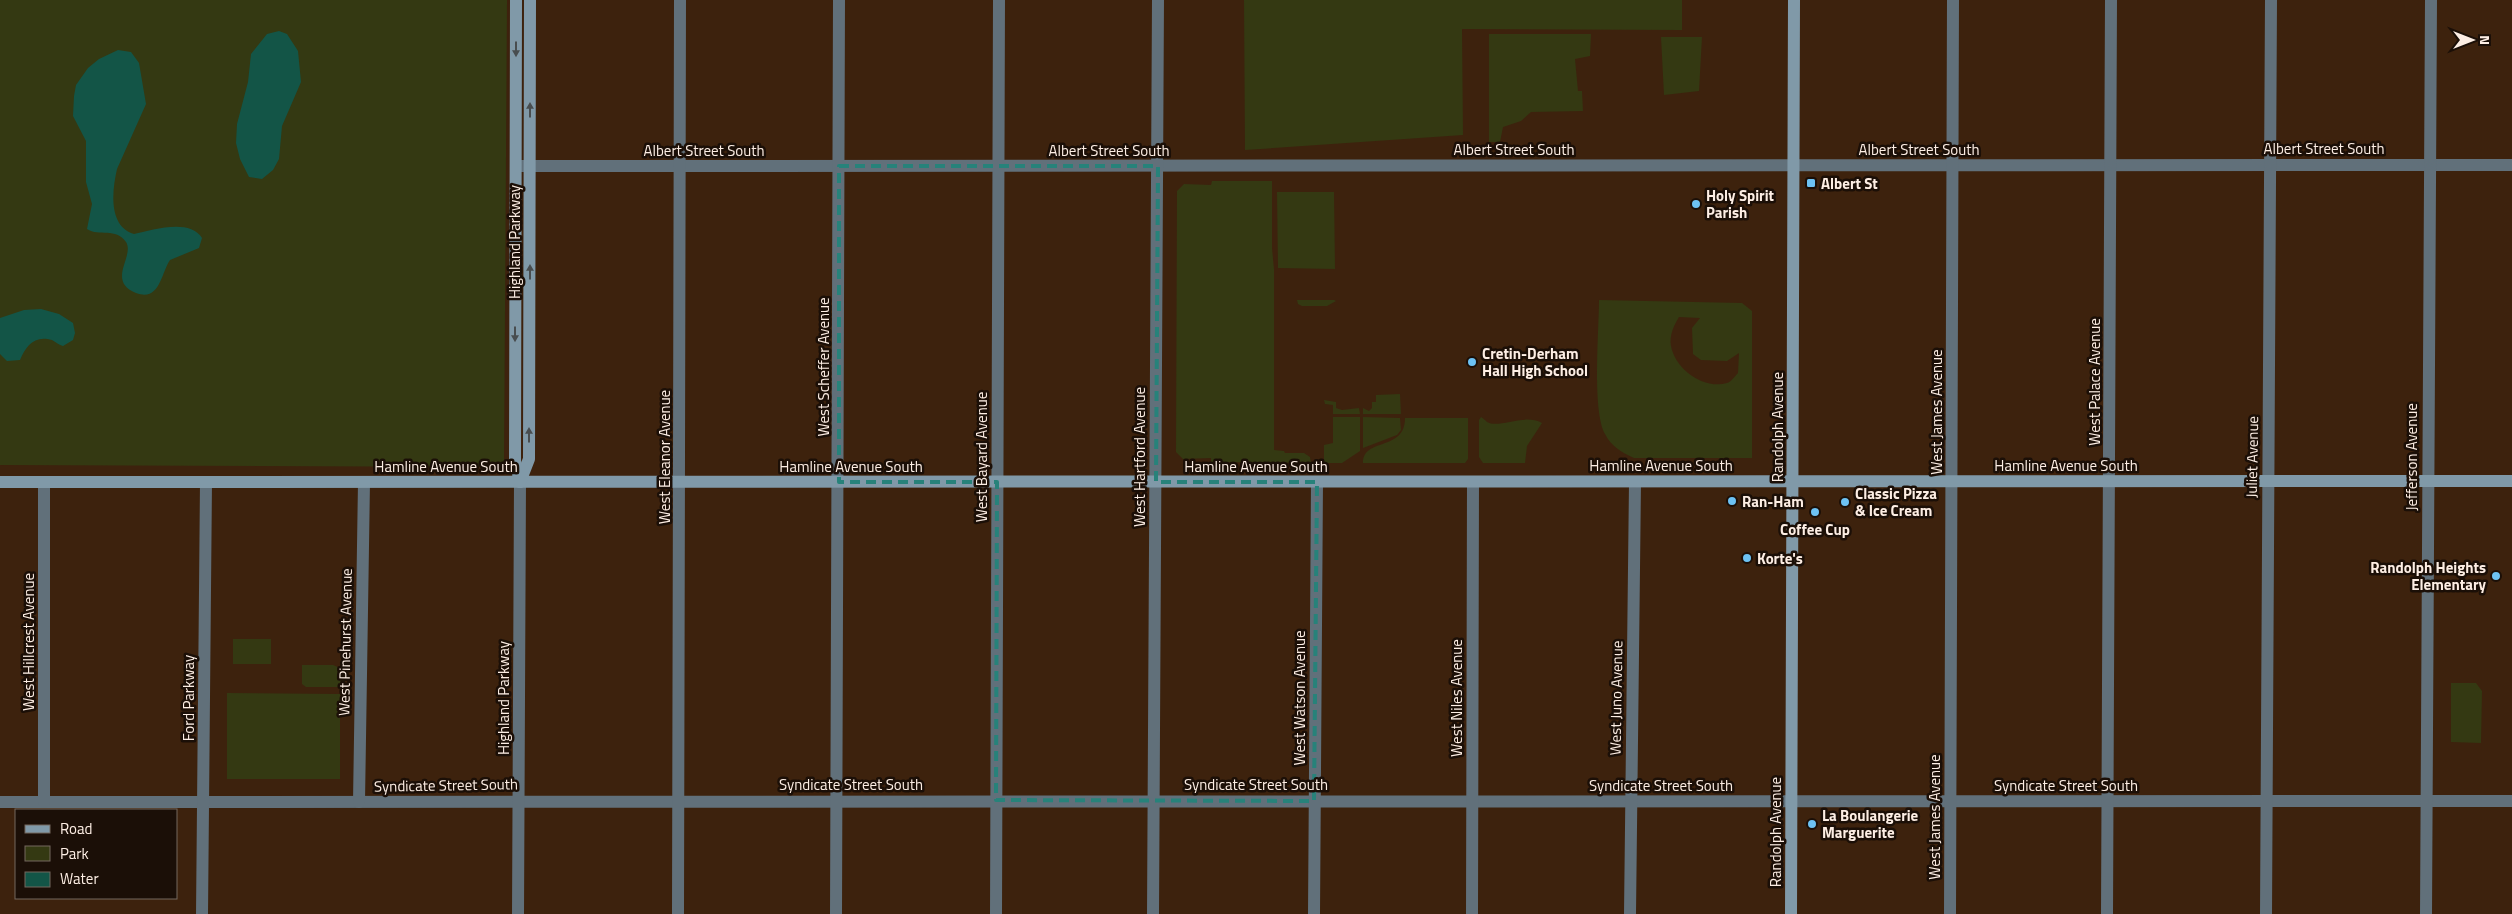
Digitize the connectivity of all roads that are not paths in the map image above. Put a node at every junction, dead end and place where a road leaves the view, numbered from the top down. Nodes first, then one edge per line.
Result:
1 (516, 0) edge
2 (530, 0) edge
3 (680, 0) edge
4 (839, 0) edge
5 (999, 0) edge
6 (1158, 0) edge
7 (1794, 0) edge
8 (1953, 0) edge
9 (2111, 0) edge
10 (2271, 0) edge
11 (2431, 0) edge
12 (2512, 164) edge
13 (1793, 165) junction
14 (1952, 165) junction
15 (2111, 165) junction
16 (2271, 165) junction
17 (2429, 165) junction
18 (516, 166) junction
19 (530, 166) junction
20 (680, 166) junction
21 (839, 166) junction
22 (998, 166) junction
23 (1158, 166) junction
24 (680, 481) junction
25 (2268, 481) junction
26 (2512, 481) edge
27 (0, 482) edge
28 (44, 482) junction
29 (206, 482) junction
30 (364, 482) junction
31 (520, 482) junction
32 (839, 482) junction
33 (997, 482) junction
34 (1156, 482) junction
35 (1317, 482) junction
36 (1473, 482) junction
37 (1635, 482) junction
38 (1793, 482) junction
39 (1952, 482) junction
40 (2109, 482) junction
41 (2428, 482) junction
42 (203, 800) junction
43 (519, 800) junction
44 (678, 800) junction
45 (837, 800) junction
46 (996, 800) junction
47 (1154, 800) junction
48 (1314, 800) junction
49 (1472, 801) junction
50 (1630, 801) junction
51 (1792, 801) junction
52 (1950, 801) junction
53 (2108, 801) junction
54 (2266, 801) junction
55 (2426, 801) junction
56 (2512, 801) edge
57 (0, 802) edge
58 (44, 802) junction
59 (359, 802) junction
60 (202, 914) edge
61 (518, 914) edge
62 (678, 914) edge
63 (836, 914) edge
64 (996, 914) edge
65 (1153, 914) edge
66 (1314, 914) edge
67 (1472, 914) edge
68 (1630, 914) edge
69 (1791, 914) edge
70 (1950, 914) edge
71 (2107, 914) edge
72 (2266, 914) edge
73 (2426, 914) edge

1 -> 18 street, Highland Parkway
19 -> 2 street, Highland Parkway
3 - 20 street, West Eleanor Avenue
4 - 21 street, West Scheffer Avenue
5 - 22 street, West Bayard Avenue
6 - 23 street, West Hartford Avenue
7 - 13 street, Randolph Avenue
8 - 14 street, West James Avenue
9 - 15 street, West Palace Avenue
10 - 16 street, Juliet Avenue
11 - 17 street, Jefferson Avenue
12 - 17 street, Albert Street South
13 - 14 street, Albert Street South
13 - 23 street, Albert Street South
13 - 38 street, Randolph Avenue
14 - 15 street, Albert Street South
14 - 39 street, West James Avenue
15 - 16 street, Albert Street South
15 - 40 street, West Palace Avenue
16 - 17 street, Albert Street South
16 - 25 street, Juliet Avenue
17 - 41 street, Jefferson Avenue
18 - 19 street, Albert Street South
18 -> 31 street, Highland Parkway
19 - 20 street, Albert Street South
31 -> 19 street, Highland Parkway
20 - 21 street, Albert Street South
20 - 24 street, West Eleanor Avenue
21 - 22 street, Albert Street South
21 - 32 street, West Scheffer Avenue
22 - 23 street, Albert Street South
22 - 33 street, West Bayard Avenue
23 - 34 street, West Hartford Avenue
24 - 31 street, Hamline Avenue South
24 - 32 street, Hamline Avenue South
24 - 44 street, West Eleanor Avenue
25 - 40 street, Hamline Avenue South
25 - 41 street, Hamline Avenue South
25 - 54 street, Juliet Avenue
26 - 41 street, Hamline Avenue South
27 - 28 street, Hamline Avenue South
28 - 29 street, Hamline Avenue South
28 - 58 street, West Hillcrest Avenue
29 - 30 street, Hamline Avenue South
29 - 42 street, Ford Parkway
30 - 31 street, Hamline Avenue South
30 - 59 street, West Pinehurst Avenue
31 - 43 street, Highland Parkway
32 - 33 street, Hamline Avenue South
32 - 45 street, West Scheffer Avenue
33 - 34 street, Hamline Avenue South
33 - 46 street, West Bayard Avenue
34 - 35 street, Hamline Avenue South
34 - 47 street, West Hartford Avenue
35 - 36 street, Hamline Avenue South
35 - 48 street, West Watson Avenue
36 - 37 street, Hamline Avenue South
36 - 49 street, West Niles Avenue
37 - 38 street, Hamline Avenue South
37 - 50 street, West Juno Avenue
38 - 39 street, Hamline Avenue South
38 - 51 street, Randolph Avenue
39 - 40 street, Hamline Avenue South
39 - 52 street, West James Avenue
40 - 53 street, West Palace Avenue
41 - 55 street, Jefferson Avenue
42 - 58 street, Syndicate Street South
42 - 59 street, Syndicate Street South
42 - 60 street, Ford Parkway
43 - 44 street, Syndicate Street South
43 - 59 street, Syndicate Street South
43 - 61 street, Highland Parkway
44 - 45 street, Syndicate Street South
44 - 62 street, West Eleanor Avenue
45 - 46 street, Syndicate Street South
45 - 63 street, West Scheffer Avenue
46 - 47 street, Syndicate Street South
46 - 64 street, West Bayard Avenue
47 - 48 street, Syndicate Street South
47 - 65 street, West Hartford Avenue
48 - 49 street, Syndicate Street South
48 - 66 street, West Watson Avenue
49 - 50 street, Syndicate Street South
49 - 67 street, West Niles Avenue
50 - 51 street, Syndicate Street South
50 - 68 street, West Juno Avenue
51 - 52 street, Syndicate Street South
51 - 69 street, Randolph Avenue
52 - 53 street, Syndicate Street South
52 - 70 street, West James Avenue
53 - 54 street, Syndicate Street South
53 - 71 street, West Palace Avenue
54 - 55 street, Syndicate Street South
54 - 72 street, Juliet Avenue
55 - 56 street, Syndicate Street South
55 - 73 street, Jefferson Avenue
57 - 58 street, Syndicate Street South

